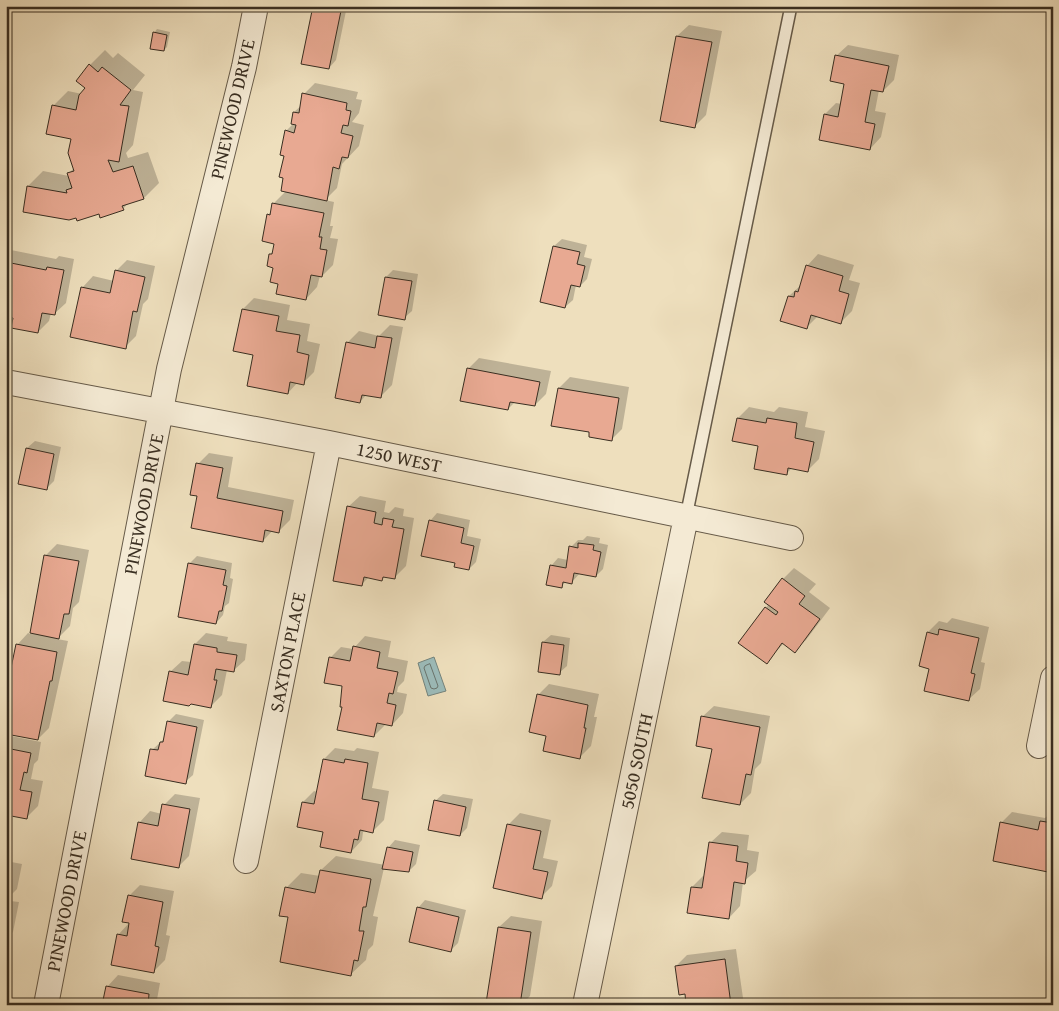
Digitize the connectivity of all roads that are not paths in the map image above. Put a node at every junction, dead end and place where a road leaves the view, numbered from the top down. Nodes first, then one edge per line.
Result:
1 (256, 6) edge
2 (791, 6) edge
3 (6, 382) edge
4 (161, 411) junction
5 (329, 443) junction
6 (686, 517) junction
7 (792, 538) dead end
8 (1053, 678) edge
9 (1039, 746) dead end
10 (246, 861) dead end
11 (46, 1005) edge
12 (585, 1005) edge

1 - 4 street, PINEWOOD DRIVE
2 - 6 lane
3 - 4 street, 1250 WEST
4 - 5 street, 1250 WEST
4 - 11 street, PINEWOOD DRIVE
5 - 6 street, 1250 WEST
5 - 10 street, SAXTON PLACE
6 - 7 street, 1250 WEST
6 - 12 street, 5050 SOUTH
8 - 9 street

